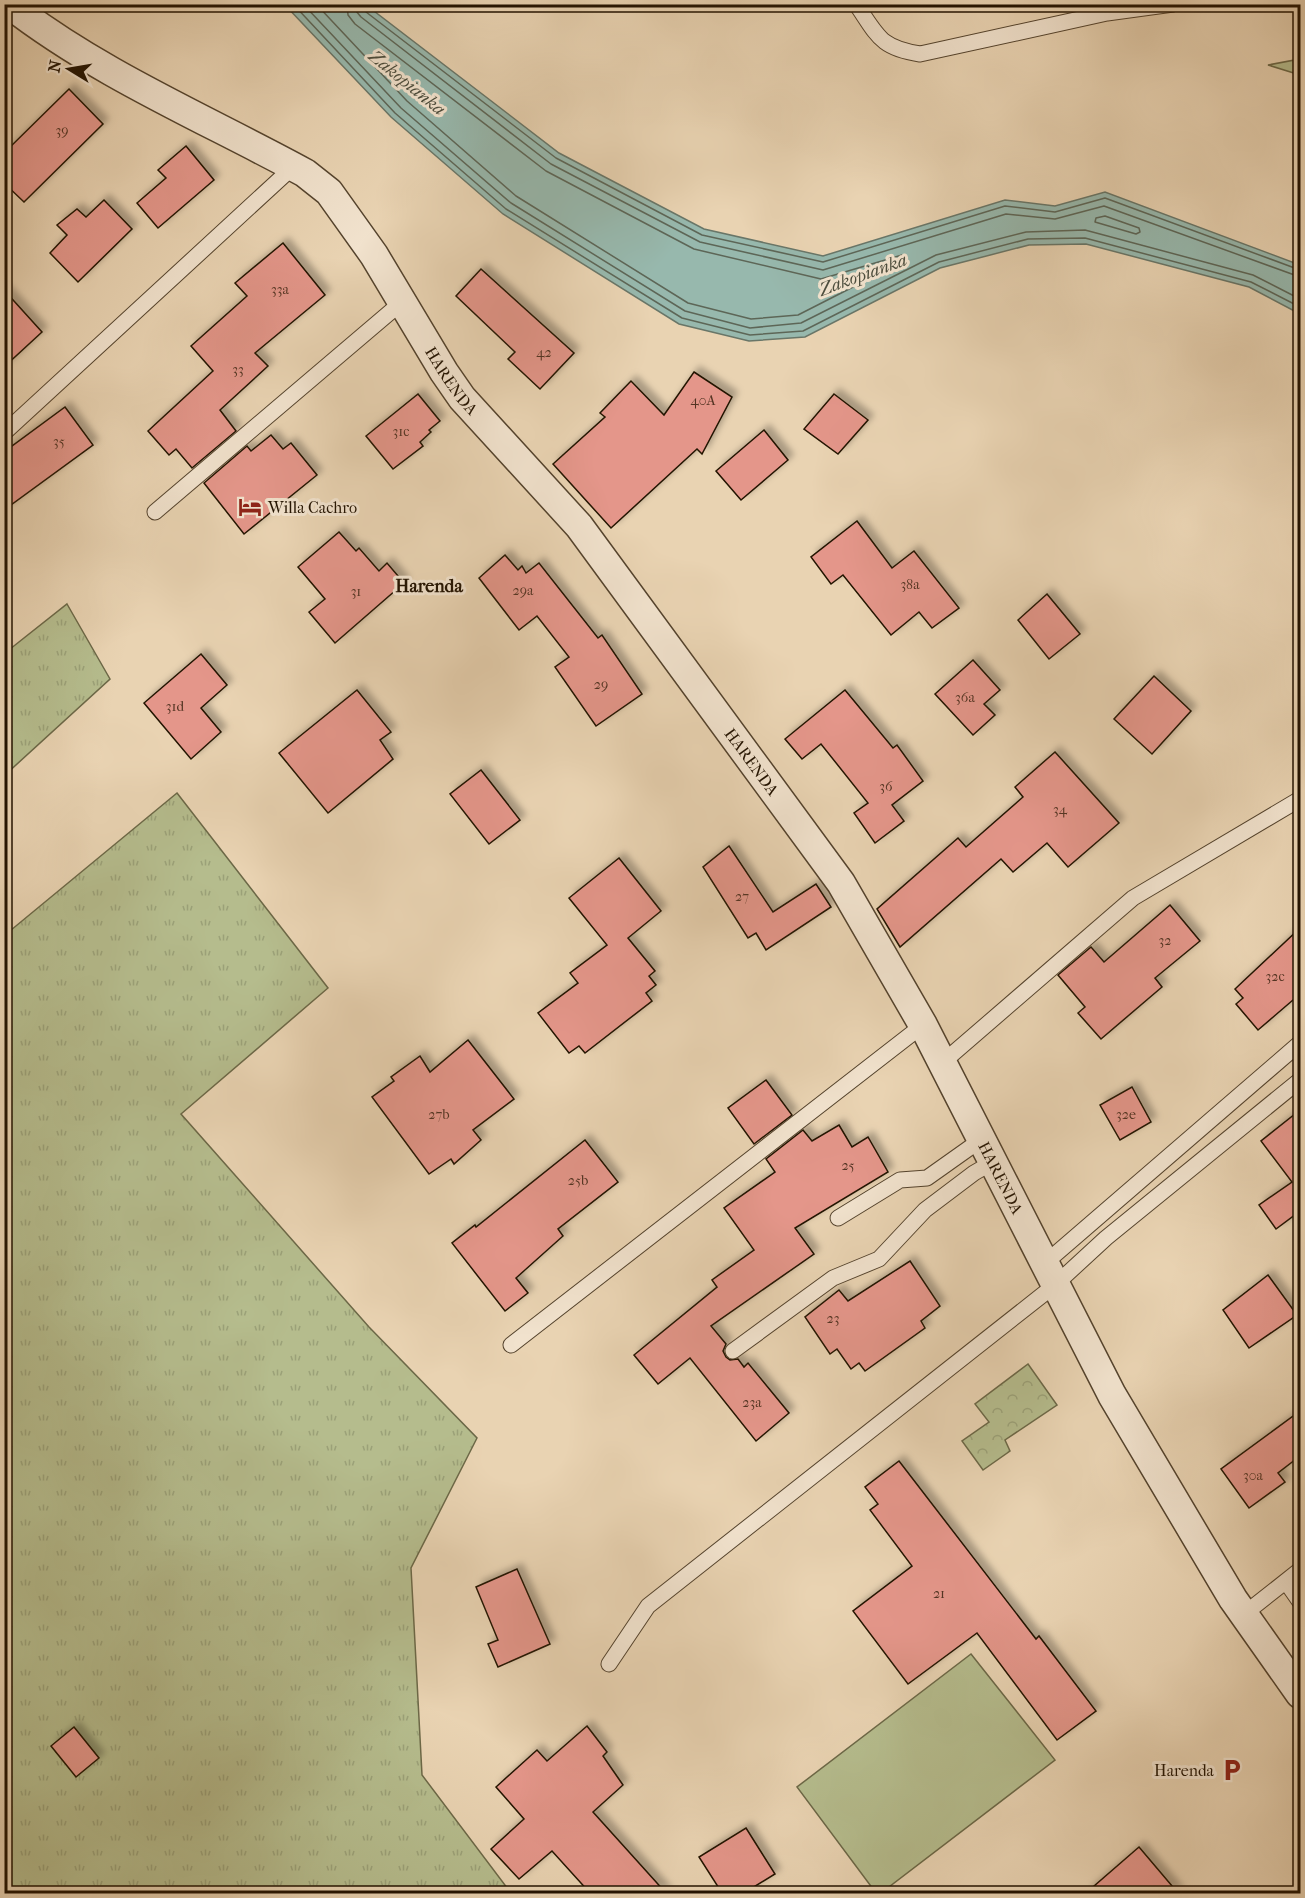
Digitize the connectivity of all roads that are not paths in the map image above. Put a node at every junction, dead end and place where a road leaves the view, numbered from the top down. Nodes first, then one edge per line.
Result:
1 (9, 4) edge
2 (856, 4) edge
3 (1173, 4) edge
4 (1137, 6) edge
5 (293, 166) junction
6 (402, 302) junction
7 (4, 434) edge
8 (155, 512) dead end
9 (1300, 799) edge
10 (923, 1025) junction
11 (1300, 1043) edge
12 (942, 1063) junction
13 (1300, 1080) edge
14 (988, 1150) junction
15 (838, 1218) dead end
16 (1049, 1274) junction
17 (511, 1345) dead end
18 (733, 1351) dead end
19 (1300, 1570) edge
20 (1286, 1581) junction
21 (1300, 1602) edge
22 (1243, 1615) junction
23 (609, 1664) dead end
24 (1300, 1694) edge

1 - 5 street, HARENDA
2 - 4 lane
3 - 4 lane
5 - 6 street, HARENDA
5 - 7 lane
6 - 8 lane
6 - 10 street, HARENDA
9 - 12 lane
10 - 12 street, HARENDA
10 - 17 lane
11 - 16 lane
12 - 14 street, HARENDA
13 - 16 lane
14 - 15 lane
14 - 16 street, HARENDA
14 - 18 lane
16 - 22 street, HARENDA
16 - 23 lane
19 - 20 lane
20 - 21 lane
20 - 22 lane
22 - 24 street, HARENDA

